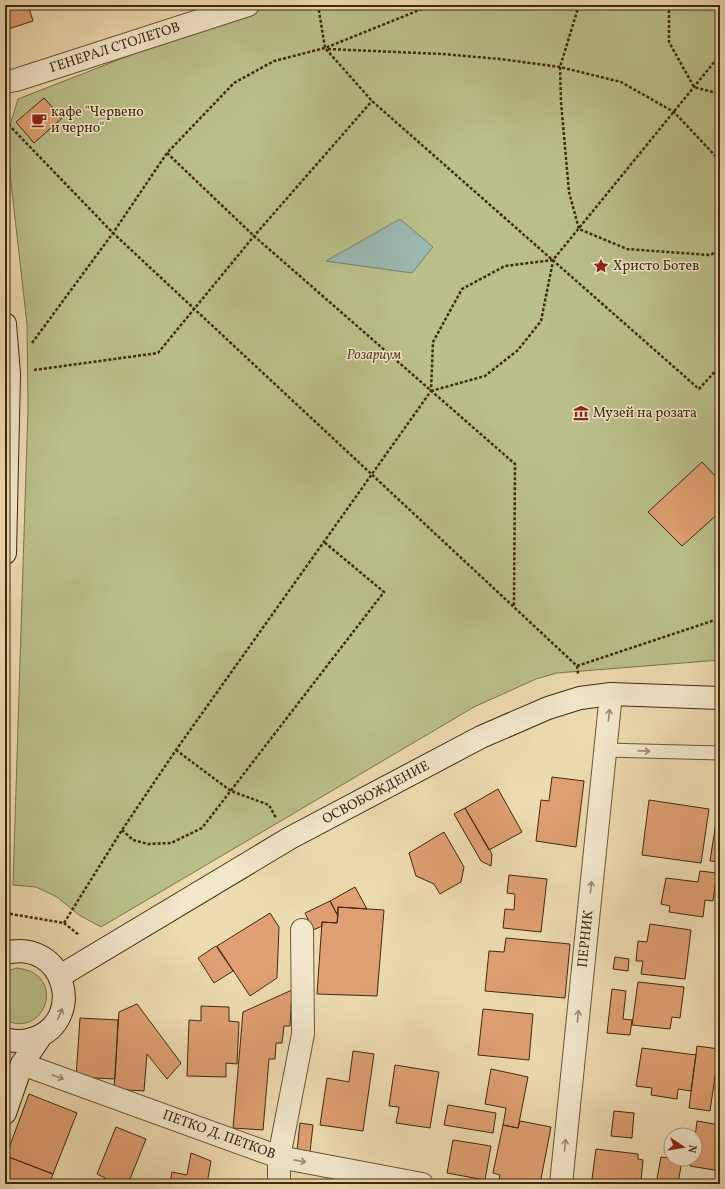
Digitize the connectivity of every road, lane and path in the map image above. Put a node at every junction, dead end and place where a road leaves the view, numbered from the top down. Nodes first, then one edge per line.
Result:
1 (248, 5) edge
2 (318, 5) edge
3 (432, 5) edge
4 (579, 5) edge
5 (669, 5) edge
6 (325, 48) junction
7 (720, 55) edge
8 (560, 67) junction
9 (5, 82) edge
10 (694, 86) junction
11 (720, 94) edge
12 (372, 101) junction
13 (674, 112) junction
14 (5, 121) edge
15 (167, 153) junction
16 (720, 160) edge
17 (579, 229) junction
18 (113, 234) junction
19 (254, 236) junction
20 (720, 251) edge
21 (553, 260) junction
22 (194, 310) junction
23 (5, 324) edge
24 (720, 366) edge
25 (7, 376) edge
26 (431, 391) junction
27 (372, 474) junction
28 (324, 542) junction
29 (5, 553) edge
30 (514, 606) junction
31 (720, 624) edge
32 (577, 666) junction
33 (612, 694) junction
34 (580, 698) junction
35 (720, 698) edge
36 (176, 750) junction
37 (605, 750) junction
38 (720, 753) edge
39 (231, 791) junction
40 (122, 830) junction
41 (290, 838) junction
42 (5, 912) edge
43 (302, 930) dead end
44 (5, 953) edge
45 (60, 976) junction
46 (41, 1036) junction
47 (5, 1039) edge
48 (22, 1064) junction
49 (5, 1113) edge
50 (279, 1157) junction
51 (279, 1184) edge
52 (422, 1184) edge
53 (561, 1184) edge

1 - 9 street, ГЕНЕРАЛ СТОЛЕТОВ
2 - 6 path
3 - 6 path
4 - 8 path
5 - 10 path
6 - 8 path
6 - 12 path
6 - 15 path
7 - 10 path
8 - 13 path
8 - 17 path
10 - 11 path
10 - 13 path
12 - 19 path
12 - 21 path
13 - 16 path
13 - 17 path
14 - 18 path
15 - 18 path
15 - 19 path
17 - 20 path
17 - 21 path
18 - 22 path
18 - 25 path
19 - 22 path
19 - 26 path
21 - 24 path
21 - 26 path
21 - 26 path
22 - 25 path
22 - 27 path
23 - 25 street
25 - 29 street
26 - 27 path
26 - 30 path
27 - 28 path
27 - 30 path
28 - 36 path
28 - 39 path
30 - 32 path
31 - 32 path
32 - 34 path
33 - 34 street, ОСВОБОЖДЕНИЕ
33 - 35 street, ОСВОБОЖДЕНИЕ
37 -> 33 street, ПЕРНИК
34 - 41 street, ОСВОБОЖДЕНИЕ
36 - 39 path
36 - 40 path
37 -> 38 lane
53 -> 37 street, ПЕРНИК
39 - 40 path
39 - 41 path
40 - 42 path
41 - 45 street, ОСВОБОЖДЕНИЕ
43 - 50 street
44 - 45 street
46 -> 45 street
46 - 47 street
46 - 48 street
48 - 49 street
48 -> 50 street, ПЕТКО Д. ПЕТКОВ
50 - 51 street
50 -> 52 street, ПЕТКО Д. ПЕТКОВ

